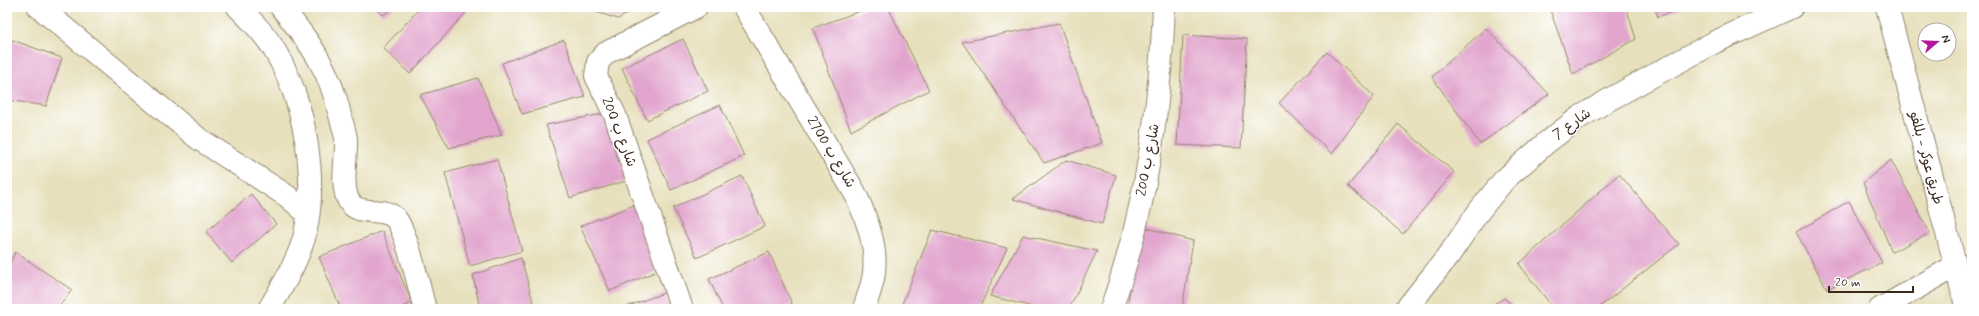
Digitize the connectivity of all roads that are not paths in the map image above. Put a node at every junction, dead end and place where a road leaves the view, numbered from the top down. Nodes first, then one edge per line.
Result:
1 (40, 7) edge
2 (238, 7) edge
3 (281, 7) edge
4 (696, 7) edge
5 (744, 7) edge
6 (1164, 7) edge
7 (1792, 7) edge
8 (1887, 7) edge
9 (308, 214) junction
10 (1955, 266) junction
11 (269, 309) edge
12 (425, 309) edge
13 (682, 309) edge
14 (864, 309) edge
15 (1111, 309) edge
16 (1406, 309) edge
17 (1880, 309) edge
18 (1967, 309) edge

1 - 9 street
2 - 9 street
3 - 12 street
4 - 13 street, شارع ب 200
5 - 14 street, شارع ب 2700
6 - 15 street, شارع ب 200
7 - 16 street, شارع 7
8 - 10 street, طريق عوكر - بللفو
9 - 11 street
10 - 17 street
10 - 18 street, طريق عوكر - بللفو

